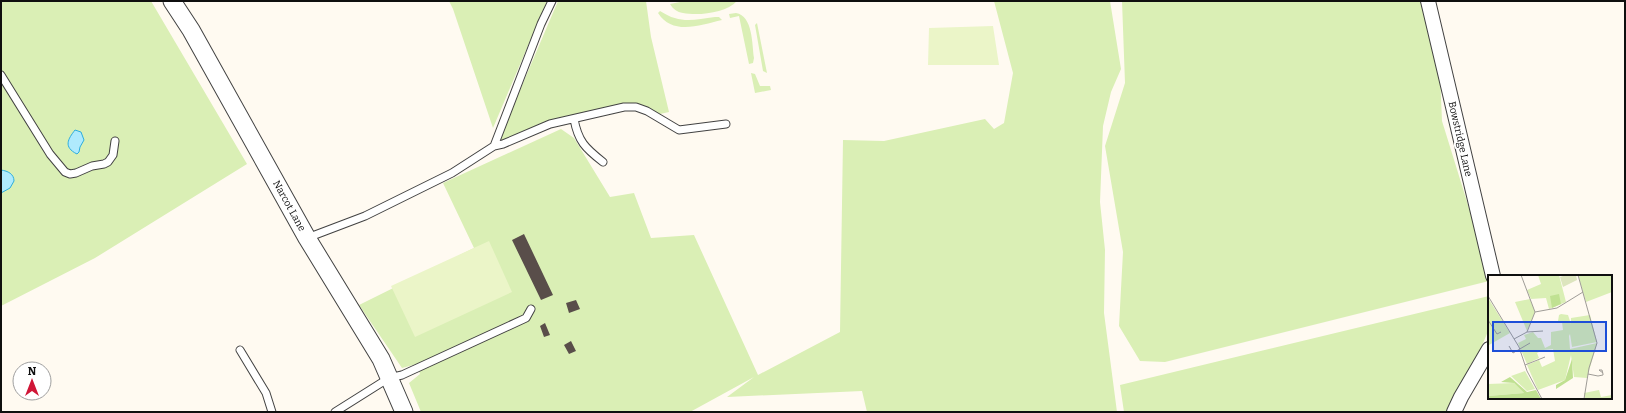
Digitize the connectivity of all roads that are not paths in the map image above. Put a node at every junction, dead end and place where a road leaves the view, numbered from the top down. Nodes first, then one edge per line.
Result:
1 (172, 1) edge
2 (552, 1) edge
3 (1428, 1) edge
4 (1, 75) edge
5 (574, 119) junction
6 (726, 124) dead end
7 (115, 141) dead end
8 (494, 146) junction
9 (603, 162) dead end
10 (307, 238) junction
11 (1493, 275) edge
12 (531, 309) dead end
13 (240, 350) dead end
14 (1488, 351) edge
15 (389, 378) junction
16 (272, 412) edge
17 (335, 412) edge
18 (404, 412) edge
19 (1454, 412) edge

1 - 10 street, Narcot Lane
2 - 8 lane
3 - 11 street, Bowstridge Lane
4 - 7 lane
5 - 6 lane
5 - 8 lane
5 - 9 lane
8 - 10 lane
10 - 15 street, Narcot Lane
12 - 15 lane
13 - 16 lane
14 - 19 street
15 - 17 lane
15 - 18 street, Narcot Lane

